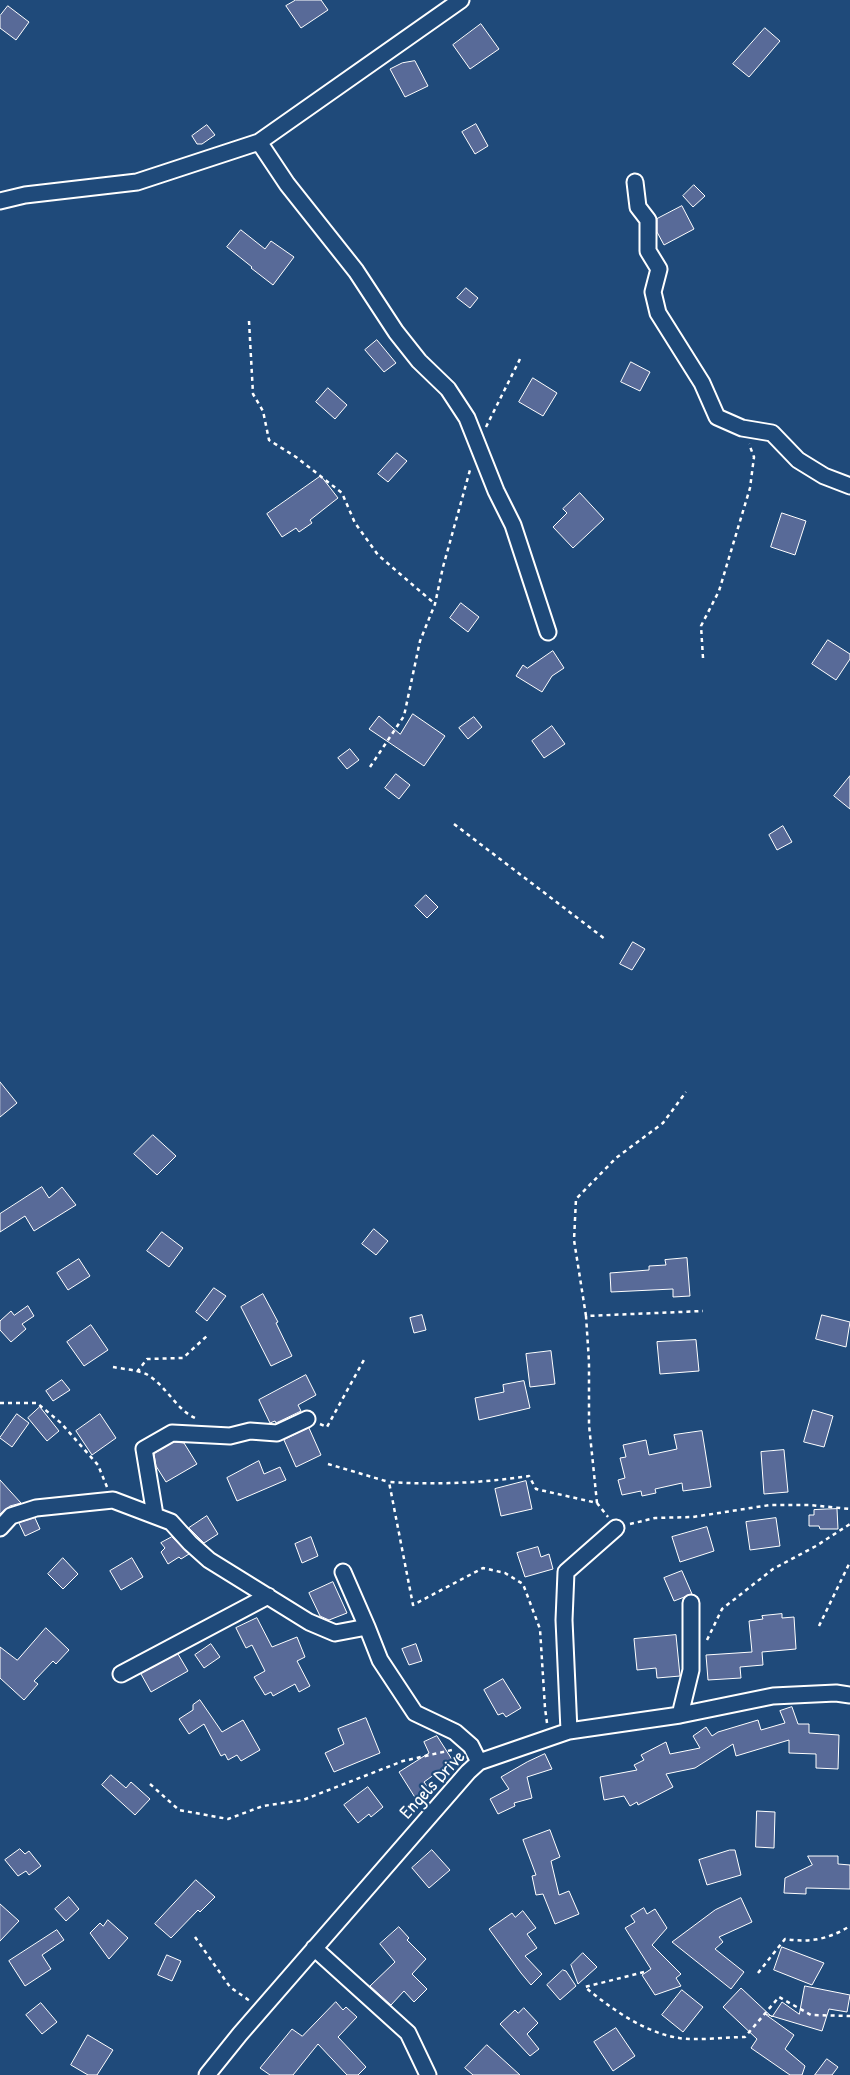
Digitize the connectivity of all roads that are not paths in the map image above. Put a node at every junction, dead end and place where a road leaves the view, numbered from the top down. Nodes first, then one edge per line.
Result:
1 (461, 0) edge
2 (259, 142) junction
3 (635, 182) dead end
4 (0, 201) edge
5 (850, 486) edge
6 (548, 632) dead end
7 (307, 1419) road end
8 (155, 1515) junction
9 (0, 1528) edge
10 (616, 1528) road end
11 (343, 1572) dead end
12 (268, 1596) junction
13 (691, 1603) dead end
14 (367, 1627) junction
15 (122, 1674) dead end
16 (850, 1695) edge
17 (680, 1714) junction
18 (569, 1731) junction
19 (479, 1762) junction
20 (314, 1948) junction
21 (207, 2075) edge
22 (428, 2075) edge

1 - 2 street
2 - 4 street
2 - 6 street
3 - 5 street
7 - 8 street
8 - 9 street
8 - 12 street
10 - 18 street
11 - 14 street
12 - 14 street
12 - 15 street
13 - 17 street
14 - 19 street
16 - 17 street, Engels Drive
17 - 18 street, Engels Drive
18 - 19 street, Engels Drive
19 - 20 street, Engels Drive
20 - 21 street, Engels Drive
20 - 22 street

